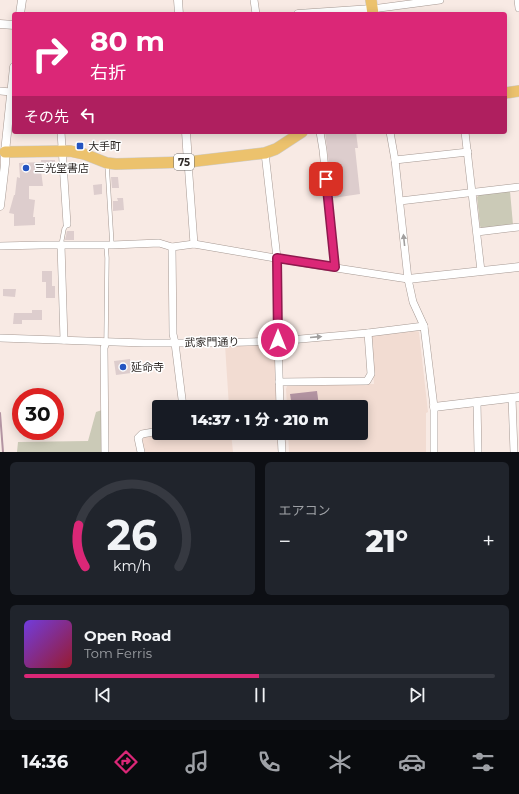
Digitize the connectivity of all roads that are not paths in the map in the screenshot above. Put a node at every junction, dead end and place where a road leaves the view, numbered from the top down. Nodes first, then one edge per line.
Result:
1 (22, 0) edge
2 (178, 0) edge
3 (254, 0) edge
4 (440, 0) edge
5 (518, 0) edge
6 (408, 2) edge
7 (372, 8) edge
8 (519, 8) edge
9 (20, 12) edge
10 (178, 12) edge
11 (256, 12) edge
12 (323, 12) edge
13 (0, 24) edge
14 (12, 25) edge
15 (12, 88) edge
16 (0, 91) edge
17 (519, 91) edge
18 (507, 93) edge
19 (61, 134) edge
20 (186, 134) edge
21 (299, 134) edge
22 (320, 134) edge
23 (390, 134) edge
24 (466, 134) edge
25 (62, 151) junction
26 (2, 152) edge
27 (468, 152) junction
28 (265, 153) junction
29 (395, 160) junction
30 (188, 162) junction
31 (107, 163) junction
32 (519, 187) edge
33 (472, 192) junction
34 (400, 201) junction
35 (0, 206) edge
36 (67, 224) joint
37 (519, 227) edge
38 (477, 232) junction
39 (194, 244) junction
40 (61, 245) junction
41 (109, 245) junction
42 (0, 246) edge
43 (172, 247) junction
44 (277, 258) junction
45 (335, 267) junction
46 (519, 267) edge
47 (481, 270) junction
48 (408, 279) junction
49 (424, 326) junction
50 (368, 333) junction
51 (0, 338) edge
52 (64, 340) junction
53 (278, 340) junction
54 (106, 342) junction
55 (175, 343) junction
56 (279, 382) junction
57 (515, 397) edge
58 (182, 400) edge
59 (280, 400) edge
60 (477, 402) junction
61 (434, 407) junction
62 (152, 432) edge
63 (281, 440) edge
64 (105, 452) edge
65 (141, 452) edge
66 (282, 452) edge
67 (434, 452) edge
68 (478, 452) edge
69 (514, 452) edge

1 - 9 street
2 - 10 street
3 - 11 street
4 - 6 street
5 - 8 street
6 - 7 street
7 - 12 street
13 - 14 street
15 - 16 street
15 - 26 street
17 - 18 main road
19 - 25 street
20 - 30 street
21 - 28 main road, 75
22 - 45 street
23 - 29 street
24 - 27 street
25 - 26 main road, 75
25 - 31 main road, 75
25 - 36 street
26 - 35 street
27 - 29 street
27 - 33 street
28 - 30 main road, 75
28 - 44 street
29 - 34 street
30 - 31 main road, 75
30 - 39 street
31 - 41 lane
32 - 33 street
33 - 34 street
33 - 38 street
48 -> 34 street
36 - 40 lane
37 - 38 street
38 - 47 street
39 - 43 street
39 - 44 street
40 - 41 street
40 - 42 street
40 - 52 street
41 - 43 street
41 - 54 lane
43 - 55 street
44 - 45 street
44 - 53 street
45 - 48 street
46 - 47 street
47 - 48 street
48 - 49 street
49 - 50 street, 武家門通り
49 - 61 street
53 -> 50 street, 武家門通り
50 - 56 street
51 - 52 street, 武家門通り
52 - 54 street, 武家門通り
53 - 55 street, 武家門通り
53 - 56 street
54 - 55 street, 武家門通り
54 - 64 street
55 - 58 street
56 - 59 street
57 - 60 street
57 - 69 street
60 - 61 street
60 - 68 street
61 - 67 street
62 - 65 street
63 - 66 street

